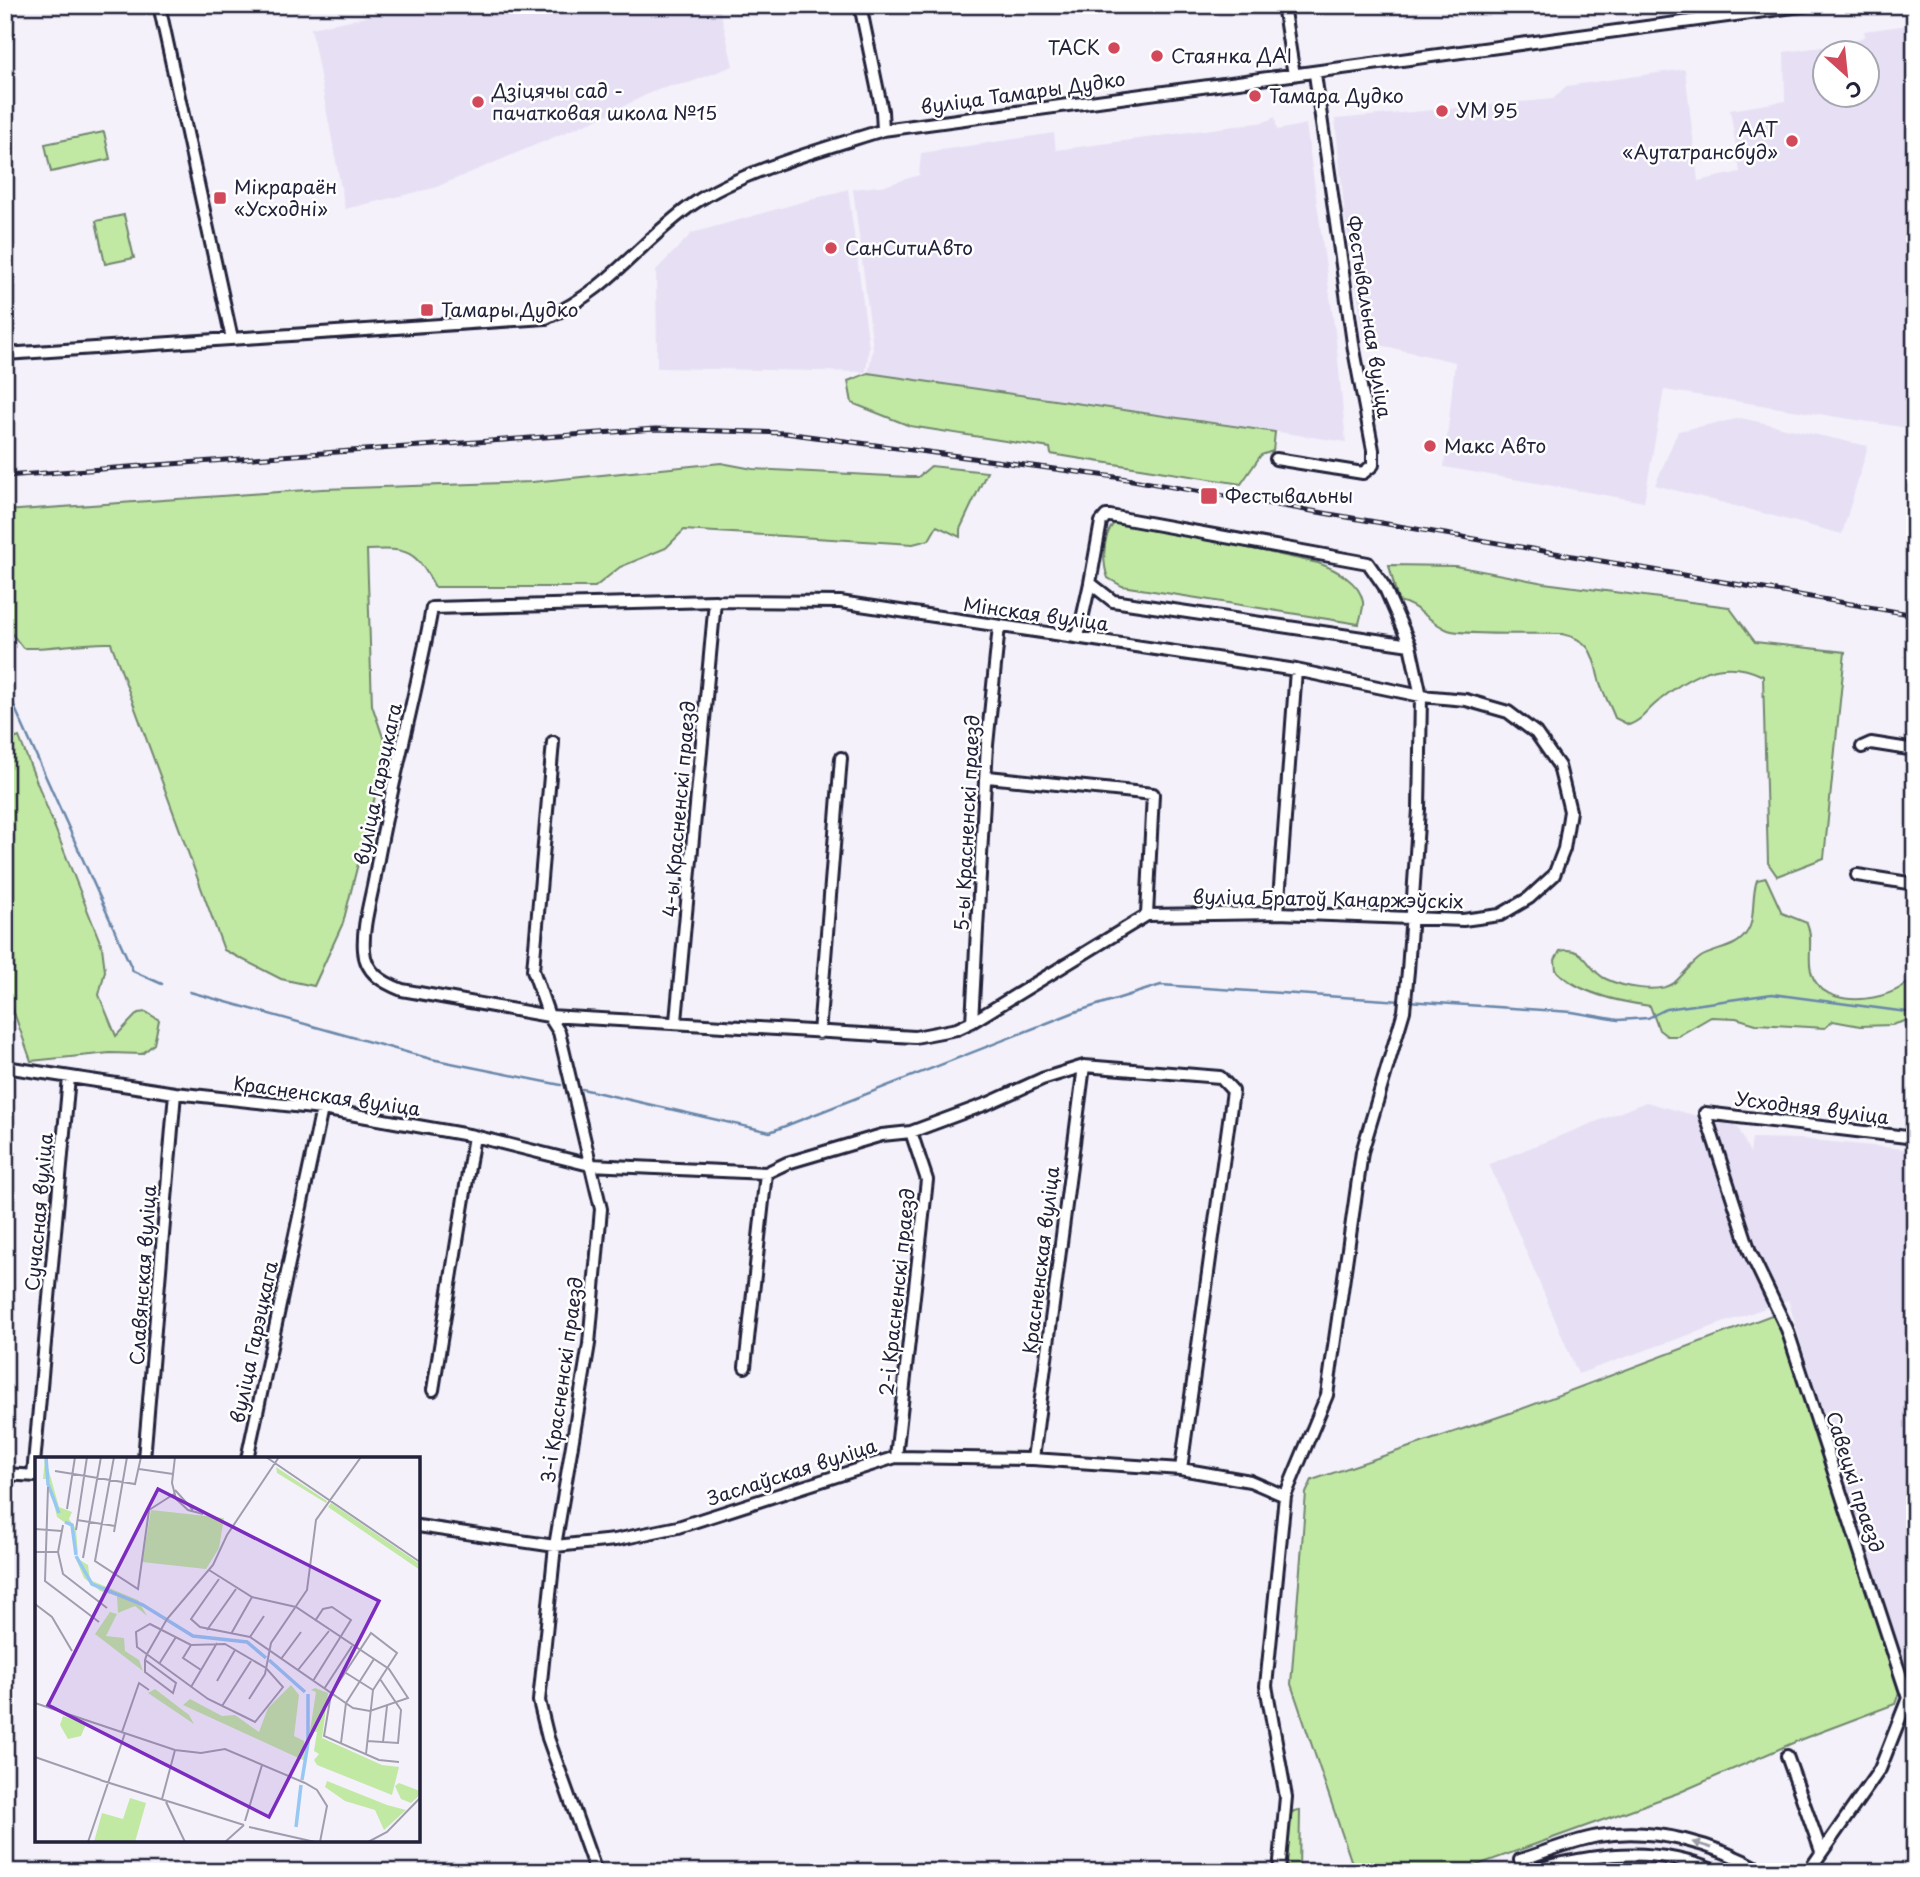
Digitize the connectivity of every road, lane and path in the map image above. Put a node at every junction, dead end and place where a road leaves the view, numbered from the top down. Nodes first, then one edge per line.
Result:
1 (860, 5) edge
2 (1283, 5) edge
3 (1809, 5) edge
4 (159, 8) edge
5 (1315, 74) junction
6 (1294, 75) junction
7 (883, 130) junction
8 (232, 339) junction
9 (5, 354) edge
10 (1276, 459) dead end
11 (1090, 583) junction
12 (715, 601) junction
13 (432, 608) joint
14 (999, 626) junction
15 (1078, 637) junction
16 (1410, 645) junction
17 (1296, 670) junction
18 (1421, 696) junction
19 (553, 742) dead end
20 (1862, 747) dead end
21 (1915, 750) edge
22 (841, 758) dead end
23 (988, 777) junction
24 (1570, 811) joint
25 (1857, 874) dead end
26 (1915, 884) edge
27 (1278, 913) junction
28 (1147, 915) junction
29 (1411, 917) junction
30 (549, 1016) junction
31 (676, 1021) junction
32 (972, 1022) junction
33 (819, 1033) junction
34 (1084, 1066) junction
35 (5, 1067) edge
36 (69, 1077) junction
37 (175, 1093) junction
38 (322, 1109) junction
39 (1705, 1113) joint
40 (911, 1132) junction
41 (474, 1136) junction
42 (1915, 1138) edge
43 (590, 1165) junction
44 (766, 1173) junction
45 (745, 1367) dead end
46 (433, 1390) dead end
47 (37, 1457) edge
48 (144, 1457) edge
49 (247, 1457) edge
50 (896, 1457) junction
51 (1033, 1459) junction
52 (1181, 1469) junction
53 (5, 1474) edge
54 (35, 1475) edge
55 (1285, 1496) junction
56 (420, 1526) edge
57 (555, 1546) junction
58 (1787, 1756) dead end
59 (1821, 1851) junction
60 (596, 1872) edge
61 (1279, 1872) edge
62 (1526, 1872) edge
63 (1717, 1872) edge
64 (1765, 1872) edge
65 (1808, 1872) edge

1 - 7 street
2 - 6 street
3 - 5 street, вуліца Тамары Дудко
4 - 8 street
5 - 6 street, вуліца Тамары Дудко
5 - 10 street, Фестывальная вуліца
6 - 7 street, вуліца Тамары Дудко
7 - 8 street, вуліца Тамары Дудко
8 - 9 street, вуліца Тамары Дудко
11 - 15 street
11 - 16 street
11 - 16 street
12 - 13 street, Мінская вуліца
12 - 14 street, Мінская вуліца
12 - 31 street, 4-ы Красненскі праезд
13 - 30 street, вуліца Гарэцкага
14 - 15 street, Мінская вуліца
14 - 23 street, 5-ы Красненскі праезд
15 - 17 street, Мінская вуліца
16 - 18 street
17 - 18 street, Мінская вуліца
17 - 27 street
18 - 24 street, Мінская вуліца
18 - 29 street
19 - 30 street
20 - 21 street
22 - 33 street
23 - 28 street
23 - 32 street, 5-ы Красненскі праезд
24 - 29 street, вуліца Братоў Канаржэўскіх
25 - 26 street
27 - 28 street, вуліца Братоў Канаржэўскіх
27 - 29 street, вуліца Братоў Канаржэўскіх
28 - 32 street
29 - 55 street
30 - 31 street
30 - 43 street, 3-і Красненскі праезд
31 - 33 street
32 - 33 street
34 - 40 street, Красненская вуліца
34 - 51 street, Красненская вуліца
34 - 52 street, Красненская вуліца
35 - 36 street, Красненская вуліца
36 - 37 street, Красненская вуліца
36 - 47 street, Сучасная вуліца
37 - 38 street, Красненская вуліца
37 - 48 street, Славянская вуліца
38 - 41 street, Красненская вуліца
38 - 49 street, вуліца Гарэцкага
39 - 42 street, Усходняя вуліца
39 - 59 street, Савецкі праезд
40 - 44 street, Красненская вуліца
40 - 50 street, 2-і Красненскі праезд
41 - 43 street, Красненская вуліца
41 - 46 street
43 - 44 street, Красненская вуліца
43 - 57 street, 3-і Красненскі праезд
44 - 45 street
50 - 51 street, Заслаўская вуліца
50 - 57 street, Заслаўская вуліца
51 - 52 street, Заслаўская вуліца
52 - 55 street, Заслаўская вуліца
53 - 54 street
55 - 61 street
56 - 57 street, Заслаўская вуліца
57 - 60 street, 3-і Красненскі праезд
58 - 59 street
59 - 65 street, Савецкі праезд
62 - 63 street
64 -> 62 street

